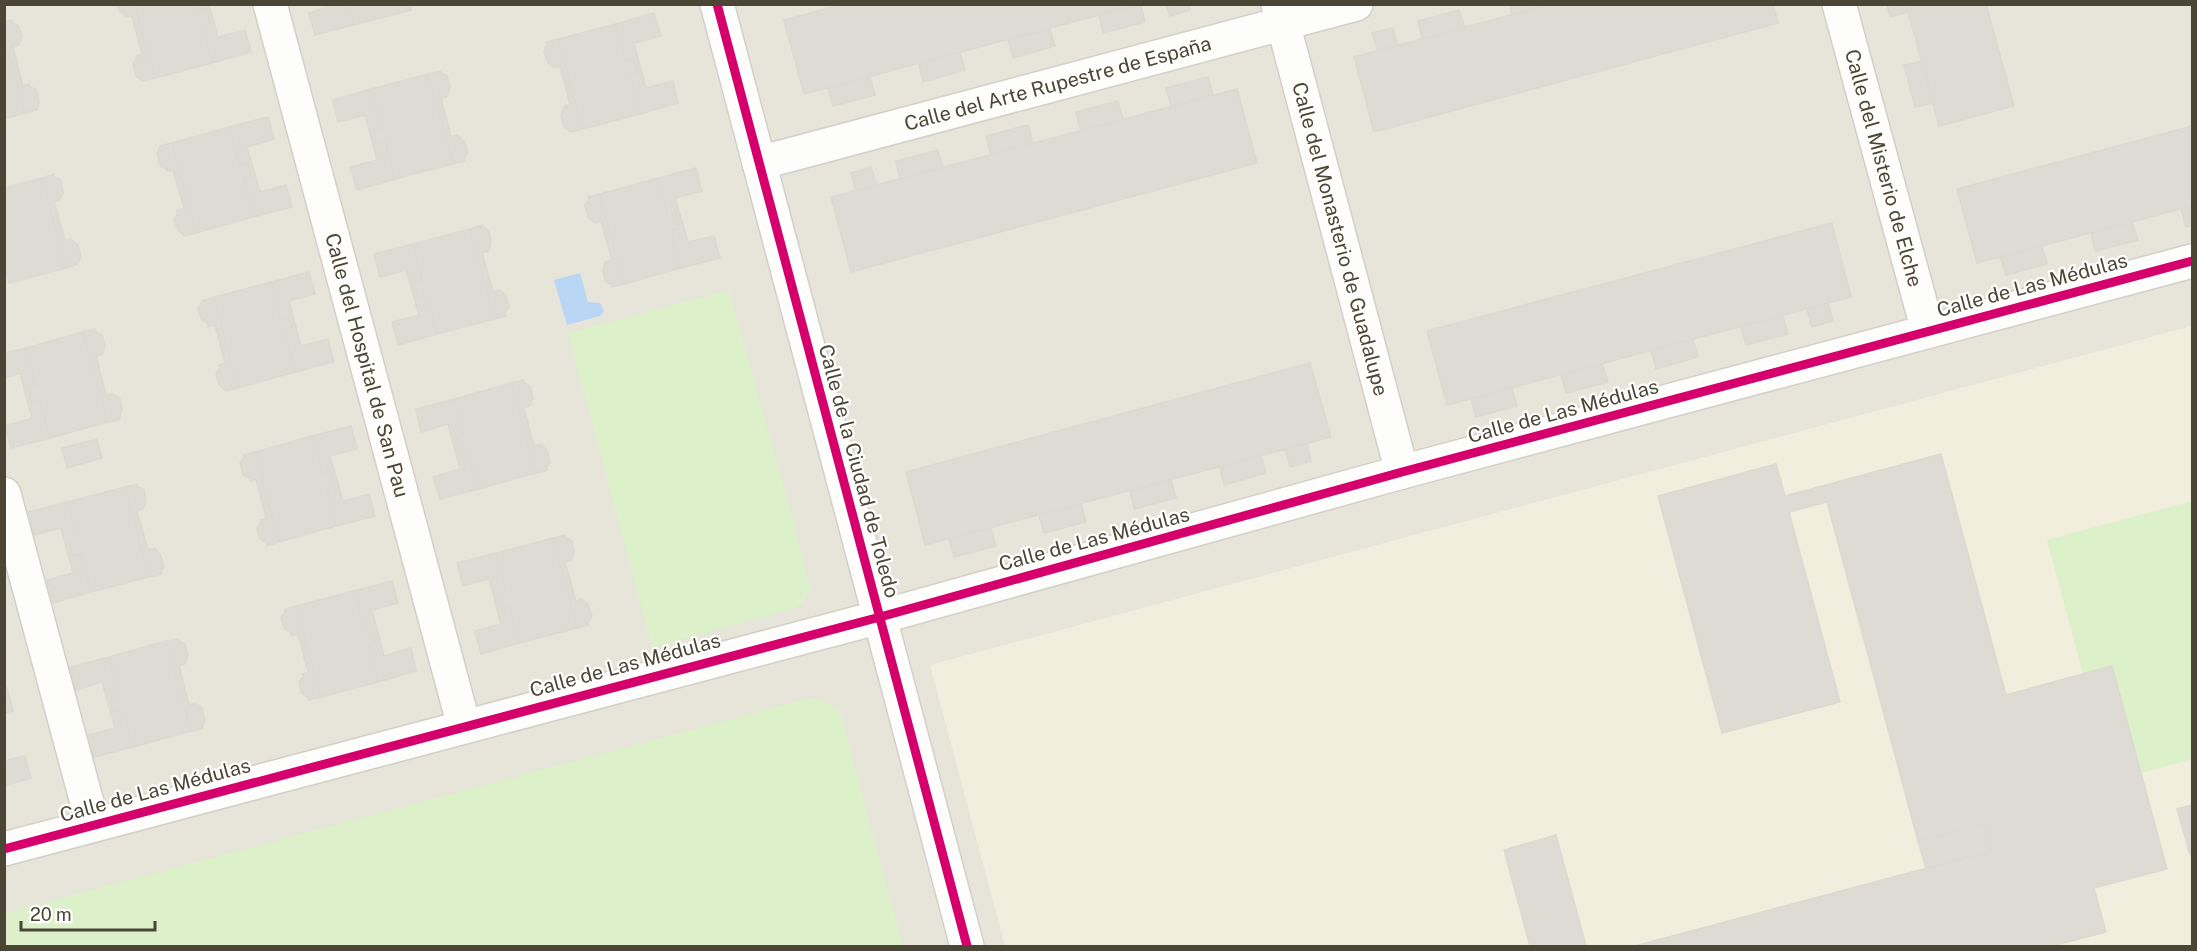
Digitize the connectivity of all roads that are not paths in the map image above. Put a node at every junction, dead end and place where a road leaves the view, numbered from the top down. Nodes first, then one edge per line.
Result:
1 (270, 4) edge
2 (717, 4) edge
3 (1356, 4) edge
4 (1839, 4) edge
5 (1280, 14) edge
6 (759, 163) junction
7 (2193, 261) edge
8 (1928, 331) junction
9 (1402, 472) junction
10 (4, 494) edge
11 (880, 617) junction
12 (464, 726) junction
13 (93, 825) junction
14 (4, 849) edge
15 (967, 946) edge

1 - 12 street, Calle del Hospital de San Pau
2 - 6 street, Calle de la Ciudad de Toledo
3 - 5 street, Calle del Arte Rupestre de España
4 - 8 street, Calle del Misterio de Elche
5 - 6 street, Calle del Arte Rupestre de España
5 - 9 street, Calle del Monasterio de Guadalupe
6 - 11 street, Calle de la Ciudad de Toledo
7 - 8 street, Calle de Las Médulas
8 - 9 street, Calle de Las Médulas
9 - 11 street, Calle de Las Médulas
10 - 13 street
11 - 12 street, Calle de Las Médulas
11 - 15 street, Calle de la Ciudad de Toledo
12 - 13 street, Calle de Las Médulas
13 - 14 street, Calle de Las Médulas

